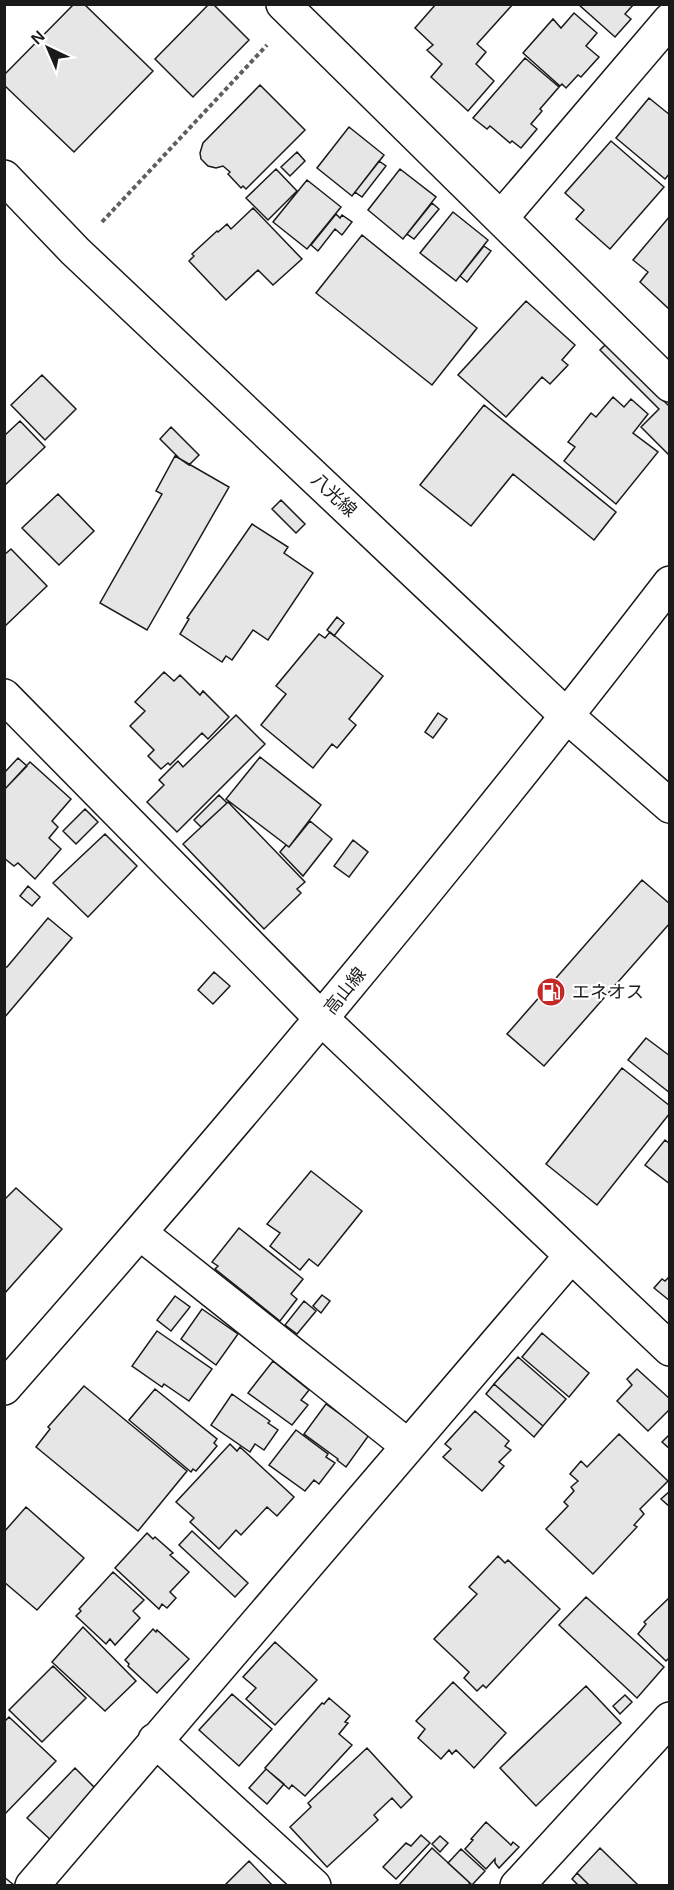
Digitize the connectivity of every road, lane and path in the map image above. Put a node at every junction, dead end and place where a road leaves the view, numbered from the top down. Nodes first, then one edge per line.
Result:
1 (293, 8) edge
2 (669, 20) edge
3 (4, 177) edge
4 (501, 218) junction
5 (75, 251) junction
6 (669, 386) edge
7 (669, 583) edge
8 (10, 715) edge
9 (567, 716) junction
10 (669, 806) edge
11 (322, 1019) junction
12 (140, 1233) junction
13 (571, 1256) junction
14 (669, 1349) edge
15 (4, 1388) edge
16 (408, 1446) junction
17 (669, 1719) edge
18 (155, 1740) junction
19 (32, 1886) edge
20 (314, 1886) edge
21 (517, 1886) edge

1 - 4 street
1 - 5 path
2 - 4 street
3 - 5 street, 八光線
4 - 6 street
5 - 9 street, 八光線
7 - 9 street, 高山線
8 - 11 street
9 - 10 street, 八光線
9 - 11 street, 高山線
11 - 12 street, 高山線
11 - 13 street
12 - 15 street, 高山線
12 - 16 street
13 - 14 street
13 - 16 street
16 - 18 street
17 - 21 street
18 - 19 street
18 - 20 street

